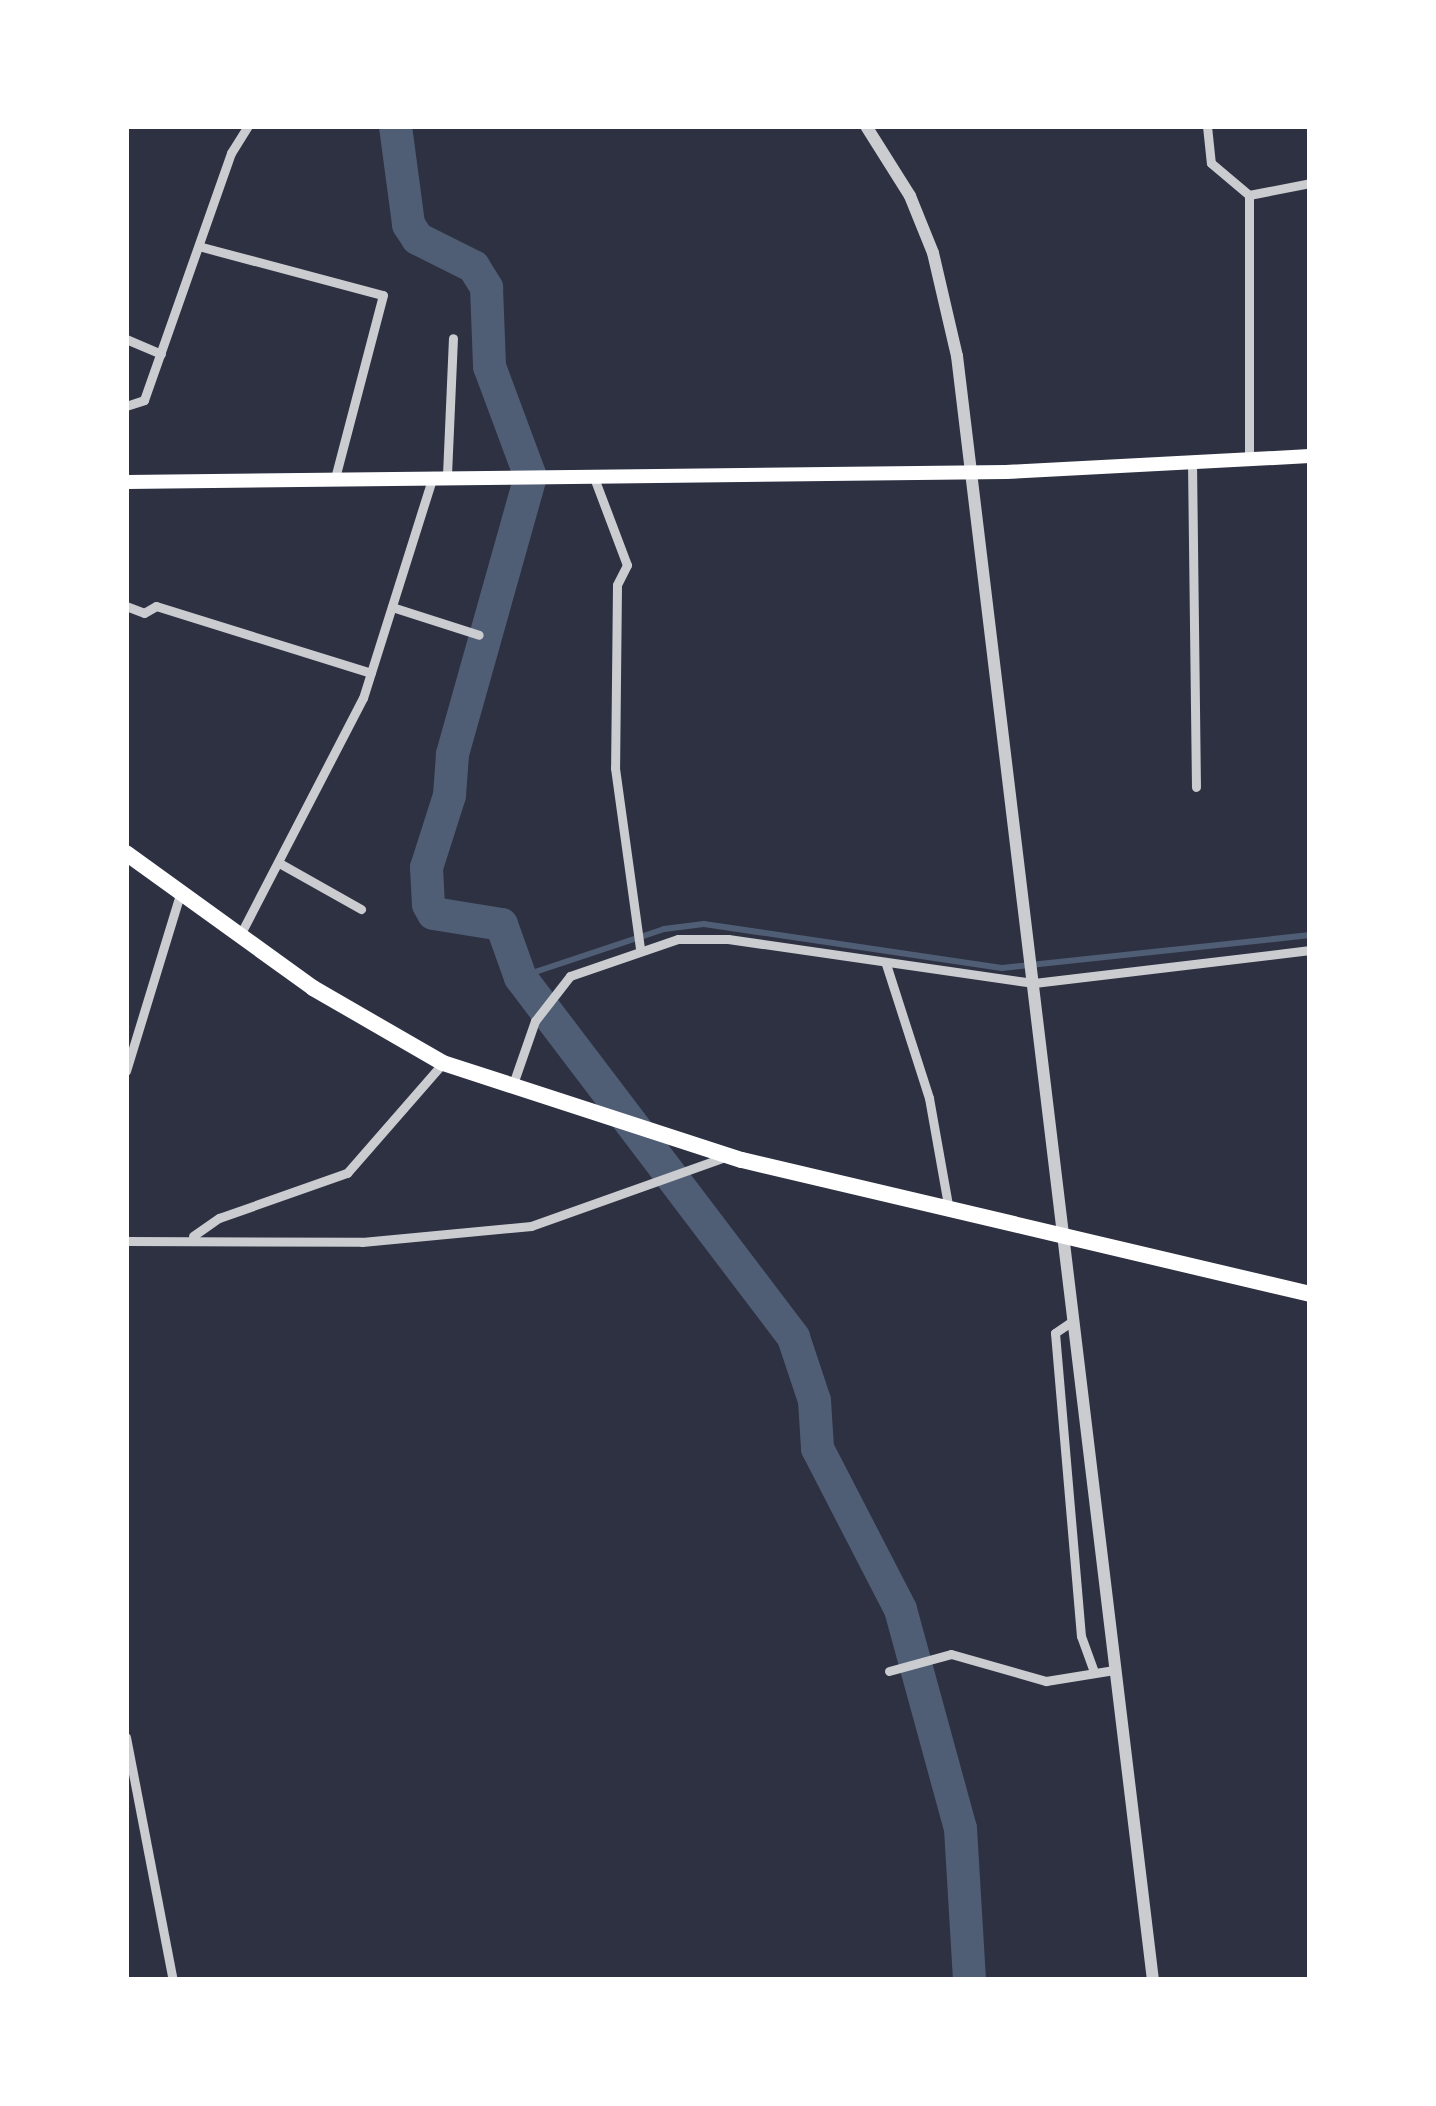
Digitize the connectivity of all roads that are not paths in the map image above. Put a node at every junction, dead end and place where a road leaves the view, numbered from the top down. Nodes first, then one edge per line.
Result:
1 (248, 126) edge
2 (866, 126) edge
3 (1208, 126) edge
4 (1310, 182) edge
5 (1249, 195) junction
6 (202, 247) junction
7 (453, 338) dead end
8 (126, 340) edge
9 (160, 354) junction
10 (126, 406) edge
11 (1310, 456) edge
12 (1249, 459) junction
13 (1192, 462) junction
14 (593, 471) junction
15 (968, 472) junction
16 (440, 475) junction
17 (335, 478) junction
18 (126, 482) edge
19 (126, 606) edge
20 (392, 608) junction
21 (479, 635) dead end
22 (371, 674) junction
23 (1196, 787) dead end
24 (126, 853) edge
25 (281, 863) junction
26 (181, 894) junction
27 (361, 909) dead end
28 (239, 937) junction
29 (638, 940) junction
30 (1310, 950) edge
31 (886, 964) junction
32 (1034, 979) junction
33 (443, 1063) junction
34 (126, 1071) edge
35 (513, 1085) junction
36 (729, 1155) junction
37 (949, 1210) junction
38 (193, 1237) junction
39 (1069, 1239) junction
40 (126, 1241) edge
41 (1310, 1294) edge
42 (1077, 1318) junction
43 (1114, 1670) junction
44 (889, 1671) dead end
45 (1094, 1672) junction
46 (126, 1737) edge
47 (173, 1980) edge
48 (1153, 1980) edge

1 - 6 street
2 - 15 street
3 - 5 street
4 - 5 street
5 - 12 street
6 - 9 street
6 - 17 street
7 - 16 street
8 - 9 street
9 - 10 street
11 - 12 main road
12 - 13 main road
13 - 15 main road
13 - 23 street
14 - 15 main road
14 - 16 main road
14 - 29 street
15 - 32 street
16 - 17 main road
16 - 20 street
17 - 18 main road
19 - 22 street
20 - 21 street
20 - 22 street
22 - 25 street
24 - 26 highway
25 - 27 street
25 - 28 street
26 - 28 highway
26 - 34 street
28 - 33 highway
29 - 31 street
29 - 35 street
30 - 32 street
31 - 32 street
31 - 37 street
32 - 39 street
33 - 35 highway
33 - 38 street
35 - 36 highway
36 - 37 highway
36 - 38 street
37 - 39 highway
38 - 40 street
39 - 41 highway
39 - 42 street
42 - 43 street
42 - 45 street
43 - 45 street
43 - 48 street
44 - 45 street
46 - 47 street

